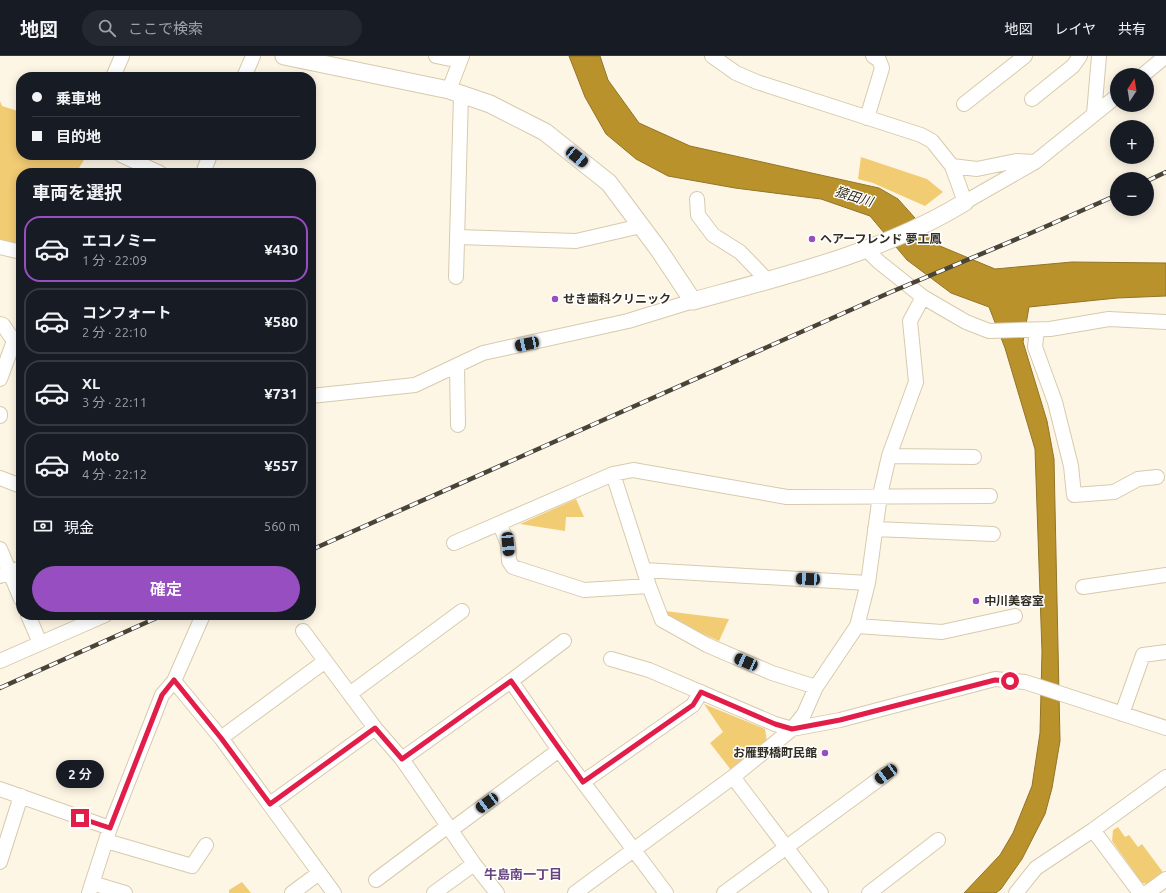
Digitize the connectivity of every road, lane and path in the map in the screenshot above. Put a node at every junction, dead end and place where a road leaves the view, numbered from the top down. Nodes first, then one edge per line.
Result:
1 (122, 56) edge
2 (253, 56) edge
3 (284, 56) edge
4 (436, 56) edge
5 (712, 56) edge
6 (873, 56) edge
7 (1026, 56) edge
8 (1080, 56) edge
9 (1099, 56) edge
10 (1166, 56) edge
11 (461, 59) edge
12 (1151, 68) edge
13 (115, 72) edge
14 (246, 72) edge
15 (455, 92) junction
16 (1032, 99) dead end
17 (1110, 101) edge
18 (964, 104) dead end
19 (1094, 114) junction
20 (867, 118) junction
21 (133, 160) edge
22 (1035, 162) junction
23 (952, 166) junction
24 (149, 168) edge
25 (697, 200) dead end
26 (965, 202) junction
27 (641, 226) junction
28 (458, 237) junction
29 (874, 246) junction
30 (0, 247) edge
31 (16, 251) edge
32 (456, 277) dead end
33 (768, 281) junction
34 (923, 297) junction
35 (693, 301) junction
36 (1166, 322) edge
37 (0, 324) edge
38 (1034, 330) junction
39 (457, 367) junction
40 (0, 379) edge
41 (316, 395) edge
42 (458, 424) dead end
43 (889, 456) junction
44 (974, 457) dead end
45 (613, 474) junction
46 (1157, 477) dead end
47 (0, 478) edge
48 (16, 484) edge
49 (880, 496) junction
50 (990, 496) dead end
51 (500, 525) junction
52 (875, 529) junction
53 (993, 534) dead end
54 (454, 543) dead end
55 (0, 549) edge
56 (644, 570) junction
57 (10, 572) edge
58 (1166, 574) edge
59 (868, 583) junction
60 (649, 586) junction
61 (16, 587) edge
62 (1083, 587) dead end
63 (462, 611) dead end
64 (1015, 616) dead end
65 (30, 620) edge
66 (93, 620) edge
67 (201, 620) edge
68 (857, 626) junction
69 (303, 631) dead end
70 (564, 641) dead end
71 (40, 643) junction
72 (1166, 652) edge
73 (611, 659) dead end
74 (0, 661) edge
75 (324, 662) junction
76 (174, 680) junction
77 (511, 681) junction
78 (816, 687) junction
79 (701, 692) junction
80 (351, 693) junction
81 (1122, 714) junction
82 (375, 728) junction
83 (1166, 728) edge
84 (792, 729) junction
85 (221, 738) junction
86 (559, 750) junction
87 (402, 759) junction
88 (886, 774) dead end
89 (733, 777) junction
90 (1166, 777) edge
91 (583, 782) junction
92 (0, 789) edge
93 (21, 796) junction
94 (270, 804) junction
95 (450, 828) junction
96 (1094, 830) junction
97 (108, 834) junction
98 (938, 840) dead end
99 (206, 845) dead end
100 (787, 847) junction
101 (634, 850) junction
102 (0, 862) edge
103 (474, 864) junction
104 (319, 873) junction
105 (1166, 879) edge
106 (376, 880) dead end
107 (90, 888) edge
108 (125, 893) edge
109 (292, 893) edge
110 (334, 893) edge
111 (434, 893) edge
112 (497, 893) edge
113 (575, 893) edge
114 (666, 893) edge
115 (724, 893) edge
116 (821, 893) edge
117 (869, 893) edge
118 (1016, 893) edge
119 (1140, 893) edge
120 (1147, 893) edge

1 - 13 street
2 - 14 street
3 - 15 street
4 - 11 street
5 - 20 street
6 - 20 street
7 - 18 street
8 - 16 street
9 - 19 street
10 - 12 street
11 - 15 street
15 - 27 street
15 - 28 street
17 - 19 street
19 - 22 street
20 - 23 street
21 - 24 street
22 - 23 street
22 - 26 street
23 - 26 street
25 - 33 street
26 - 29 street
27 - 28 street
27 - 35 street
28 - 32 street
29 - 33 street
29 - 34 street
30 - 31 street
33 - 35 street
34 - 38 street
34 - 43 street
35 - 39 street
36 - 38 street
37 - 40 street
38 - 46 street
39 - 41 street
39 - 42 street
43 - 44 street
43 - 49 street
45 - 49 street
45 - 51 street
45 - 56 street
47 - 48 street
49 - 50 street
49 - 52 street
51 - 54 street
51 - 60 street
52 - 53 street
52 - 59 street
55 - 57 street
56 - 59 street
56 - 60 street
57 - 61 street
58 - 62 street
59 - 68 street
60 - 78 street
63 - 80 street
64 - 68 street
65 - 71 street
66 - 71 street
67 - 76 street
68 - 78 street
69 - 75 street
70 - 77 street
71 - 74 street
72 - 81 street
73 - 79 street
75 - 80 street
75 - 85 street
76 - 85 street
76 - 97 street
77 - 86 street
77 - 87 street
78 - 84 street
79 - 84 street
79 - 91 street
80 - 82 street
81 - 83 street
81 - 84 street
82 - 87 street
82 - 94 street
84 - 89 street
85 - 94 street
86 - 91 street
86 - 95 street
87 - 95 street
88 - 100 street
89 - 100 street
89 - 101 street
90 - 96 street
91 - 101 street
92 - 93 street
93 - 97 street
93 - 102 street
94 - 104 street
95 - 103 street
95 - 106 street
96 - 118 street
96 - 119 street
97 - 99 street
97 - 107 street
98 - 117 street
100 - 115 street
100 - 116 street
101 - 113 street
101 - 114 street
103 - 111 street
103 - 112 street
104 - 109 street
104 - 110 street
105 - 120 street
107 - 108 street

